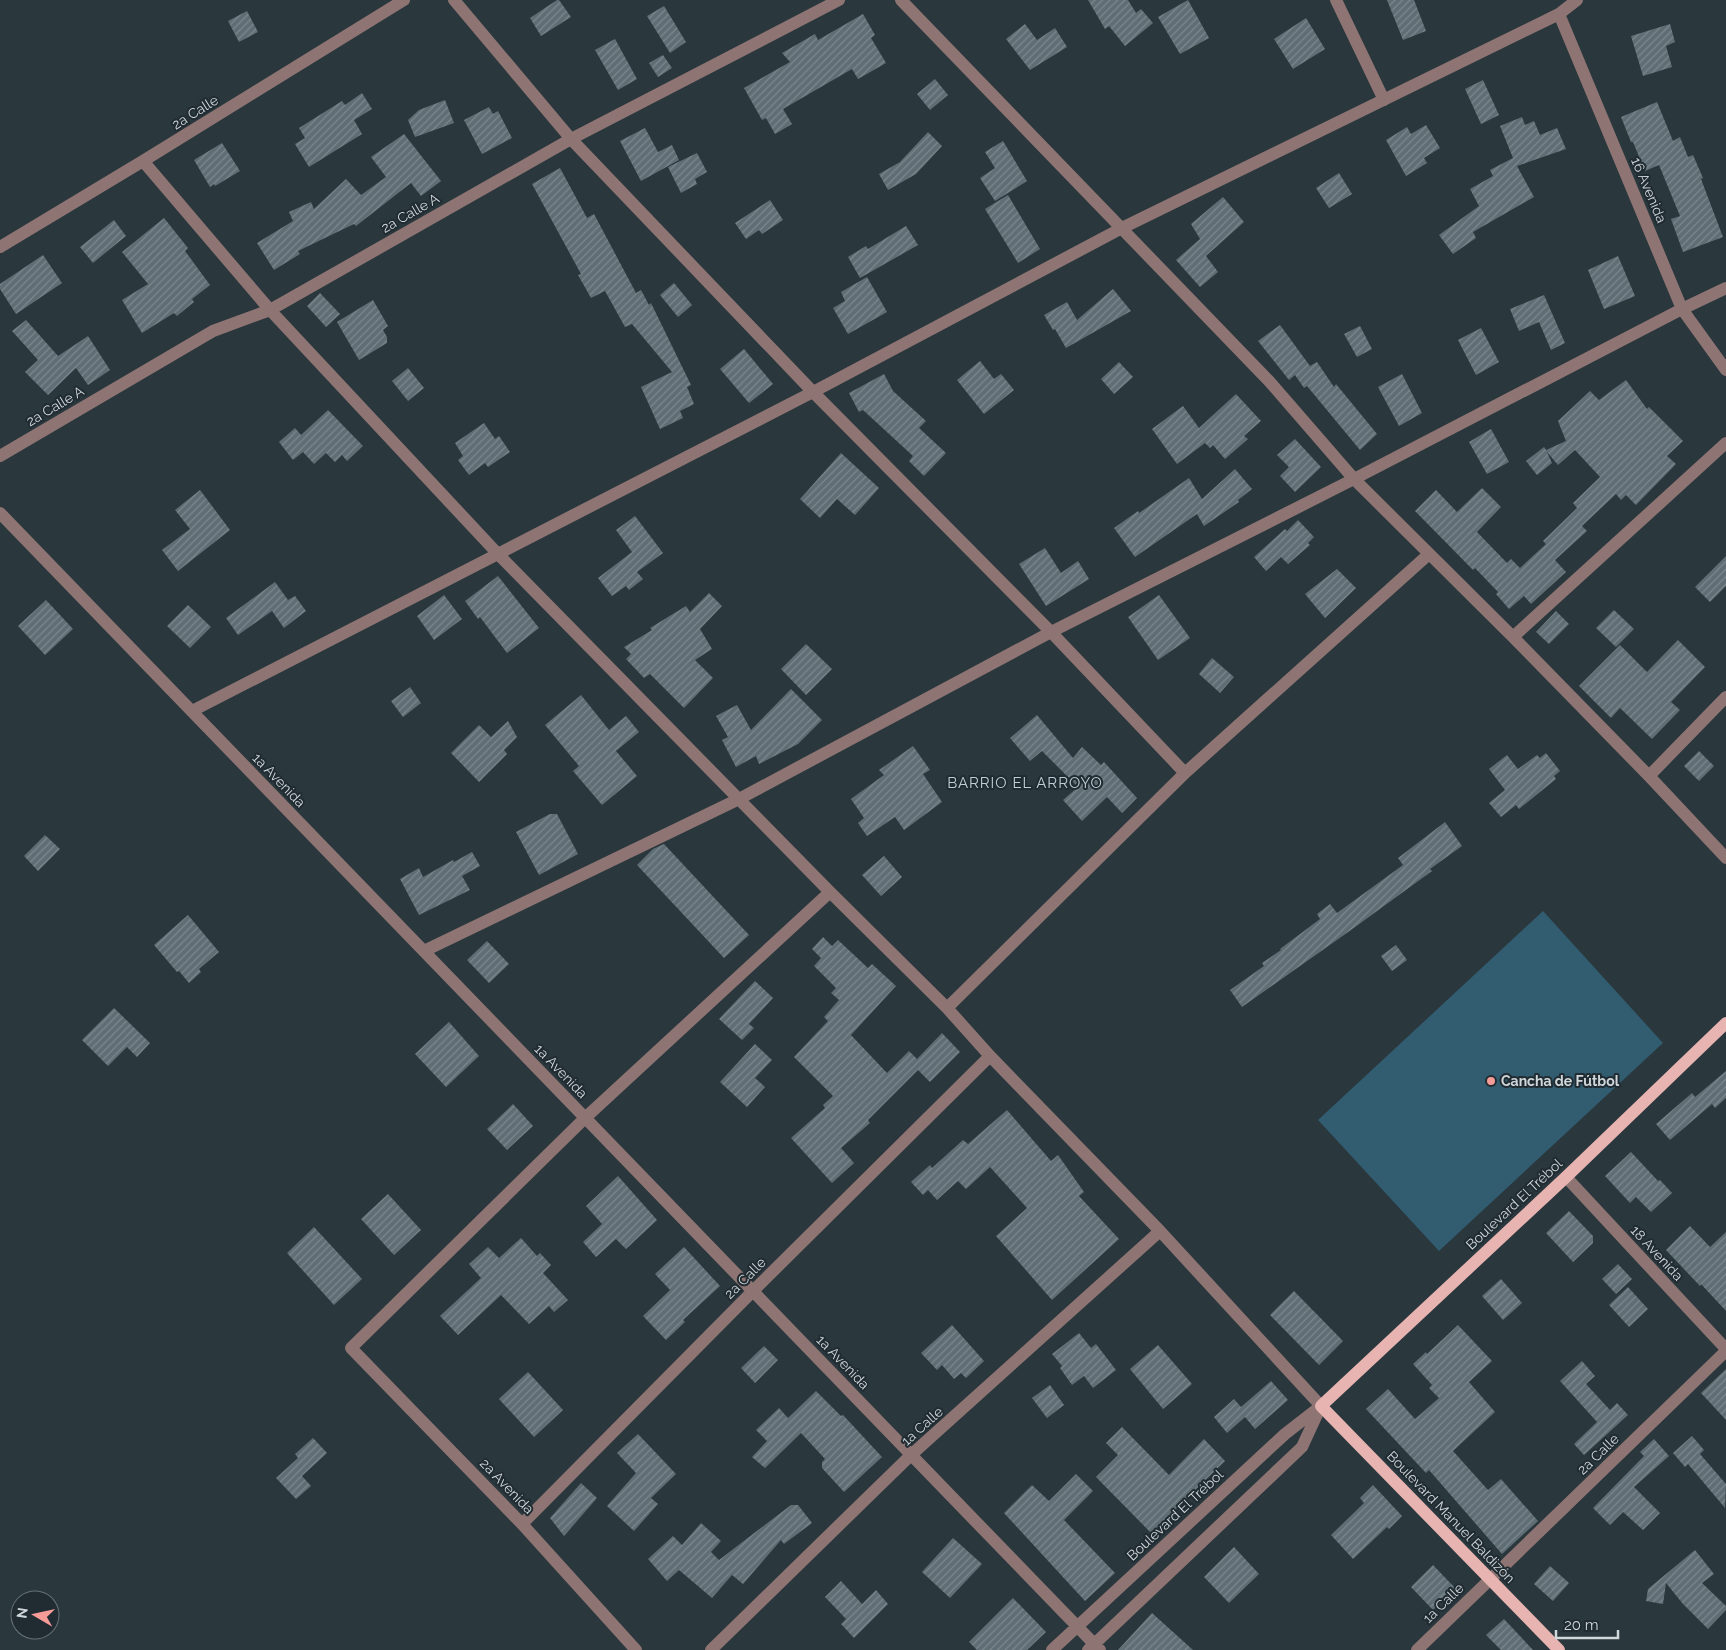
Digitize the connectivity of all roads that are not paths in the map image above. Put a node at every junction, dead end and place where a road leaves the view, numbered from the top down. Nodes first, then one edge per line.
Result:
1 (404, 0) edge
2 (454, 0) edge
3 (839, 0) edge
4 (902, 0) edge
5 (1336, 0) edge
6 (1577, 0) edge
7 (1558, 14) junction
8 (1384, 100) junction
9 (571, 139) junction
10 (143, 161) junction
11 (1122, 228) junction
12 (0, 247) edge
13 (1726, 288) edge
14 (1682, 308) junction
15 (270, 310) junction
16 (1726, 370) edge
17 (813, 392) junction
18 (1726, 443) edge
19 (0, 456) edge
20 (1354, 479) junction
21 (0, 513) edge
22 (497, 553) junction
23 (1429, 554) junction
24 (1051, 632) junction
25 (1513, 638) junction
26 (1726, 698) edge
27 (192, 711) junction
28 (1185, 773) junction
29 (1649, 776) junction
30 (739, 800) junction
31 (1726, 858) edge
32 (830, 892) junction
33 (424, 951) junction
34 (947, 1008) junction
35 (1726, 1023) edge
36 (990, 1056) junction
37 (585, 1118) junction
38 (1566, 1177) junction
39 (1160, 1231) junction
40 (753, 1291) junction
41 (1726, 1350) edge
42 (1321, 1406) junction
43 (911, 1455) junction
44 (522, 1524) junction
45 (1490, 1578) junction
46 (1077, 1626) junction
47 (1094, 1648) edge
48 (636, 1650) edge
49 (710, 1650) edge
50 (1052, 1650) edge
51 (1417, 1650) edge
52 (1559, 1650) edge

1 - 10 street, 2a Calle
2 - 9 street
3 - 9 street, 2a Calle A
4 - 11 street
5 - 8 street
6 - 7 street
7 - 8 street
7 - 14 street, 16 Avenida
8 - 11 street
9 - 15 street, 2a Calle A
9 - 17 street
10 - 12 street, 2a Calle
10 - 15 street
11 - 17 street
11 - 20 street
13 - 14 street
14 - 16 street, 16 Avenida
14 - 20 street
15 - 19 street, 2a Calle A
15 - 22 street
17 - 22 street
17 - 24 street
18 - 25 street
20 - 23 street
20 - 24 street
21 - 27 street, 1a Avenida
22 - 27 street
22 - 30 street
23 - 25 street
23 - 28 street
24 - 28 street
24 - 30 street
25 - 29 street
26 - 29 street
27 - 33 street, 1a Avenida
28 - 34 street
29 - 31 street
30 - 32 street
30 - 33 street
32 - 34 street
32 - 37 street
33 - 37 street, 1a Avenida
34 - 36 street
35 - 38 main road, Boulevard El Trébol
36 - 39 street
36 - 40 street, 2a Calle
37 - 40 street, 1a Avenida
37 - 44 street, 2a Avenida
38 - 41 street, 18 Avenida
38 - 42 main road, Boulevard El Trébol
39 - 42 street
39 - 43 street, 1a Calle
40 - 43 street, 1a Avenida
40 - 44 street, 2a Calle
41 - 45 street, 2a Calle
42 - 45 main road, Boulevard Manuel Baldizón
42 - 46 street, Boulevard El Trébol
42 - 47 street, Boulevard El Trébol
43 - 46 street, 1a Avenida
43 - 49 street, 1a Calle
44 - 48 street, 2a Avenida
45 - 51 street, 1a Calle
45 - 52 main road, Boulevard Manuel Baldizón
46 - 47 street, 1a Avenida
46 - 50 street, Boulevard El Trébol

